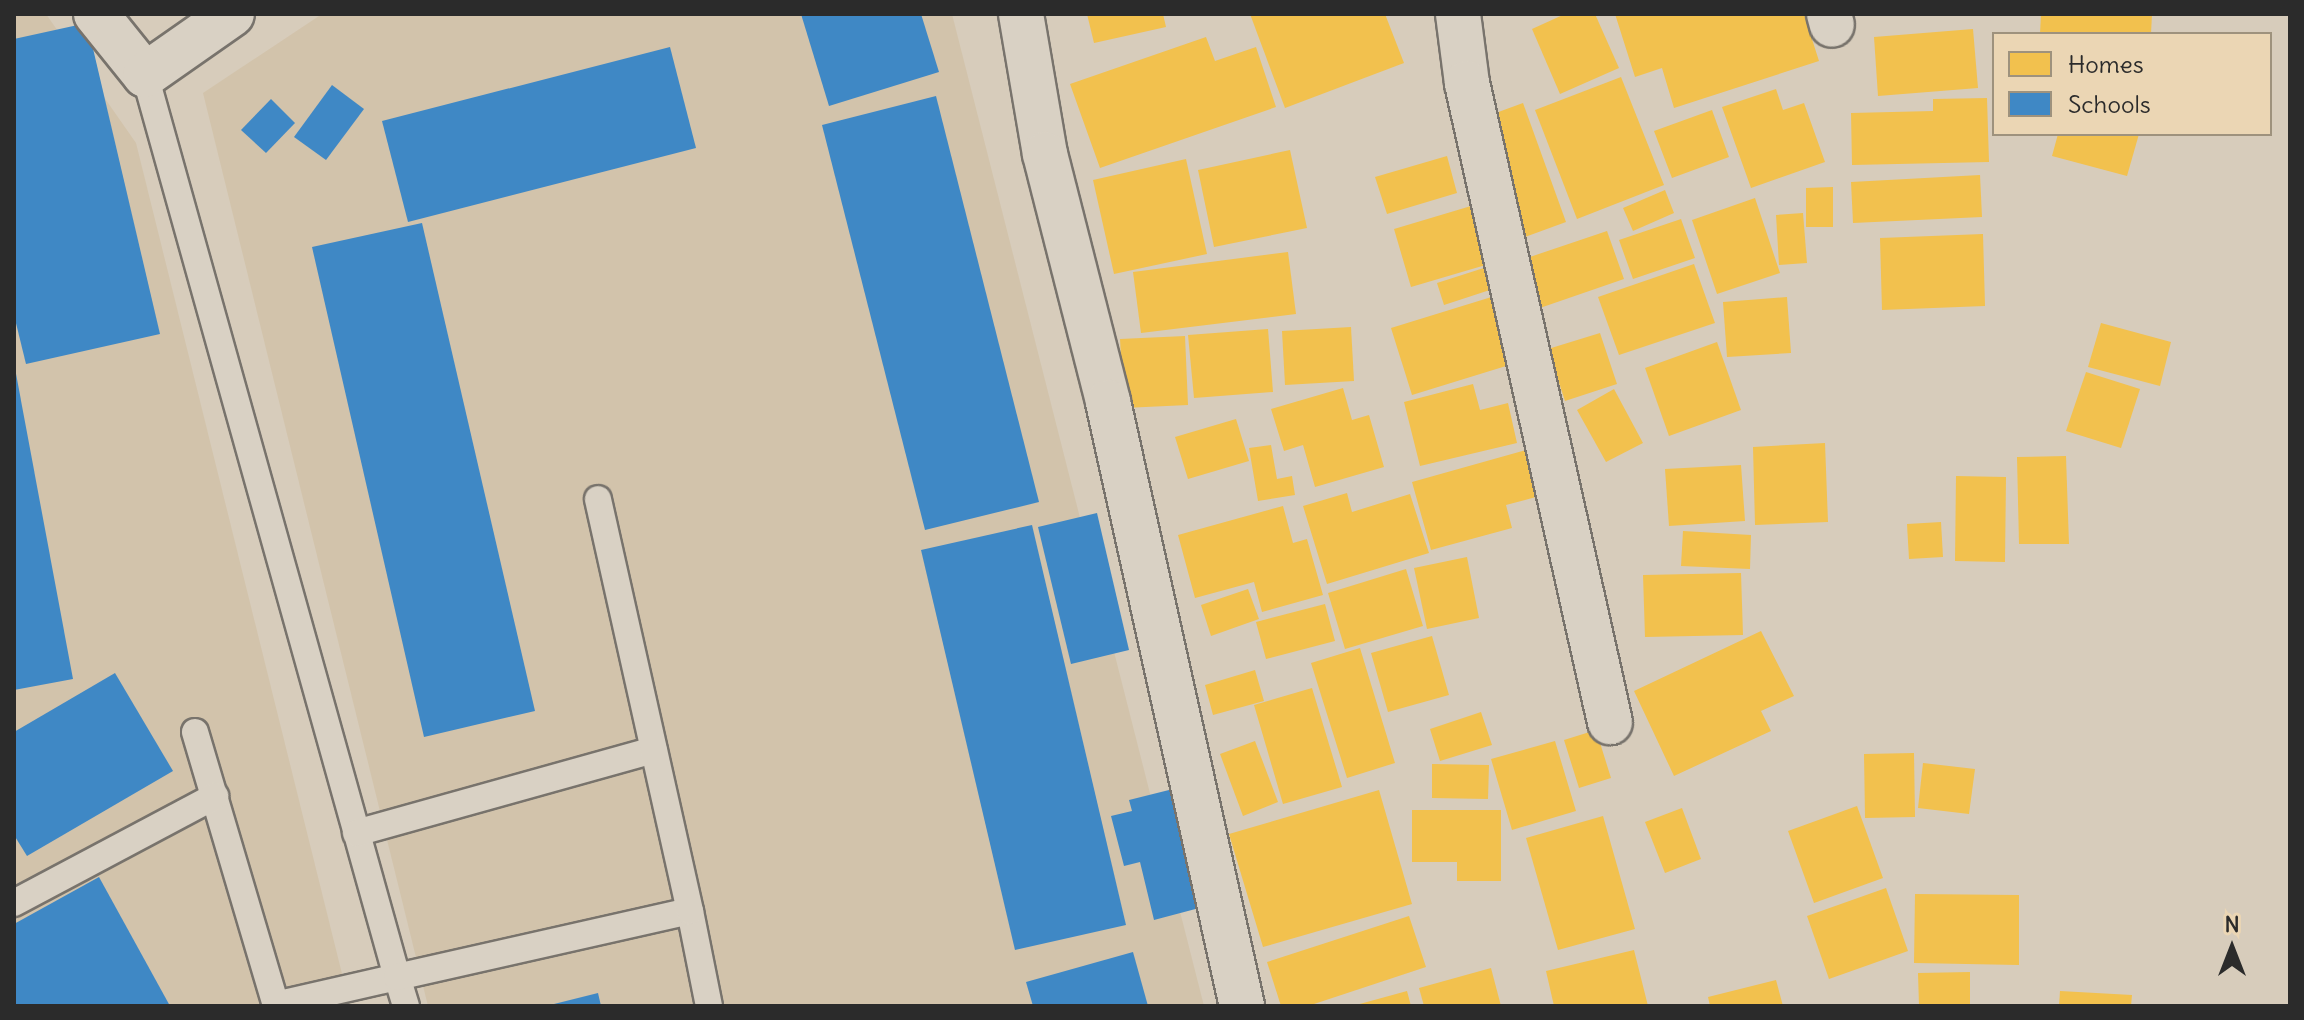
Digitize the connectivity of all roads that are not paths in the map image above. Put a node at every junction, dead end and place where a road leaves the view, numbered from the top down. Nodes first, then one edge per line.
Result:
1 (96, 14) edge
2 (232, 14) edge
3 (1021, 14) edge
4 (1458, 14) edge
5 (145, 75) junction
6 (598, 499) dead end
7 (1610, 722) dead end
8 (195, 732) dead end
9 (654, 750) junction
10 (215, 796) junction
11 (356, 833) junction
12 (14, 903) edge
13 (690, 911) junction
14 (397, 977) junction
15 (276, 1006) edge
16 (406, 1006) edge
17 (709, 1006) edge
18 (1242, 1006) edge

1 - 5 street
2 - 5 street
3 - 18 street
4 - 7 street
5 - 11 lane
6 - 9 lane
8 - 10 lane
9 - 11 lane
9 - 13 lane
10 - 12 lane
10 - 15 lane
11 - 14 lane
13 - 14 lane
13 - 17 lane
14 - 15 lane
14 - 16 lane

